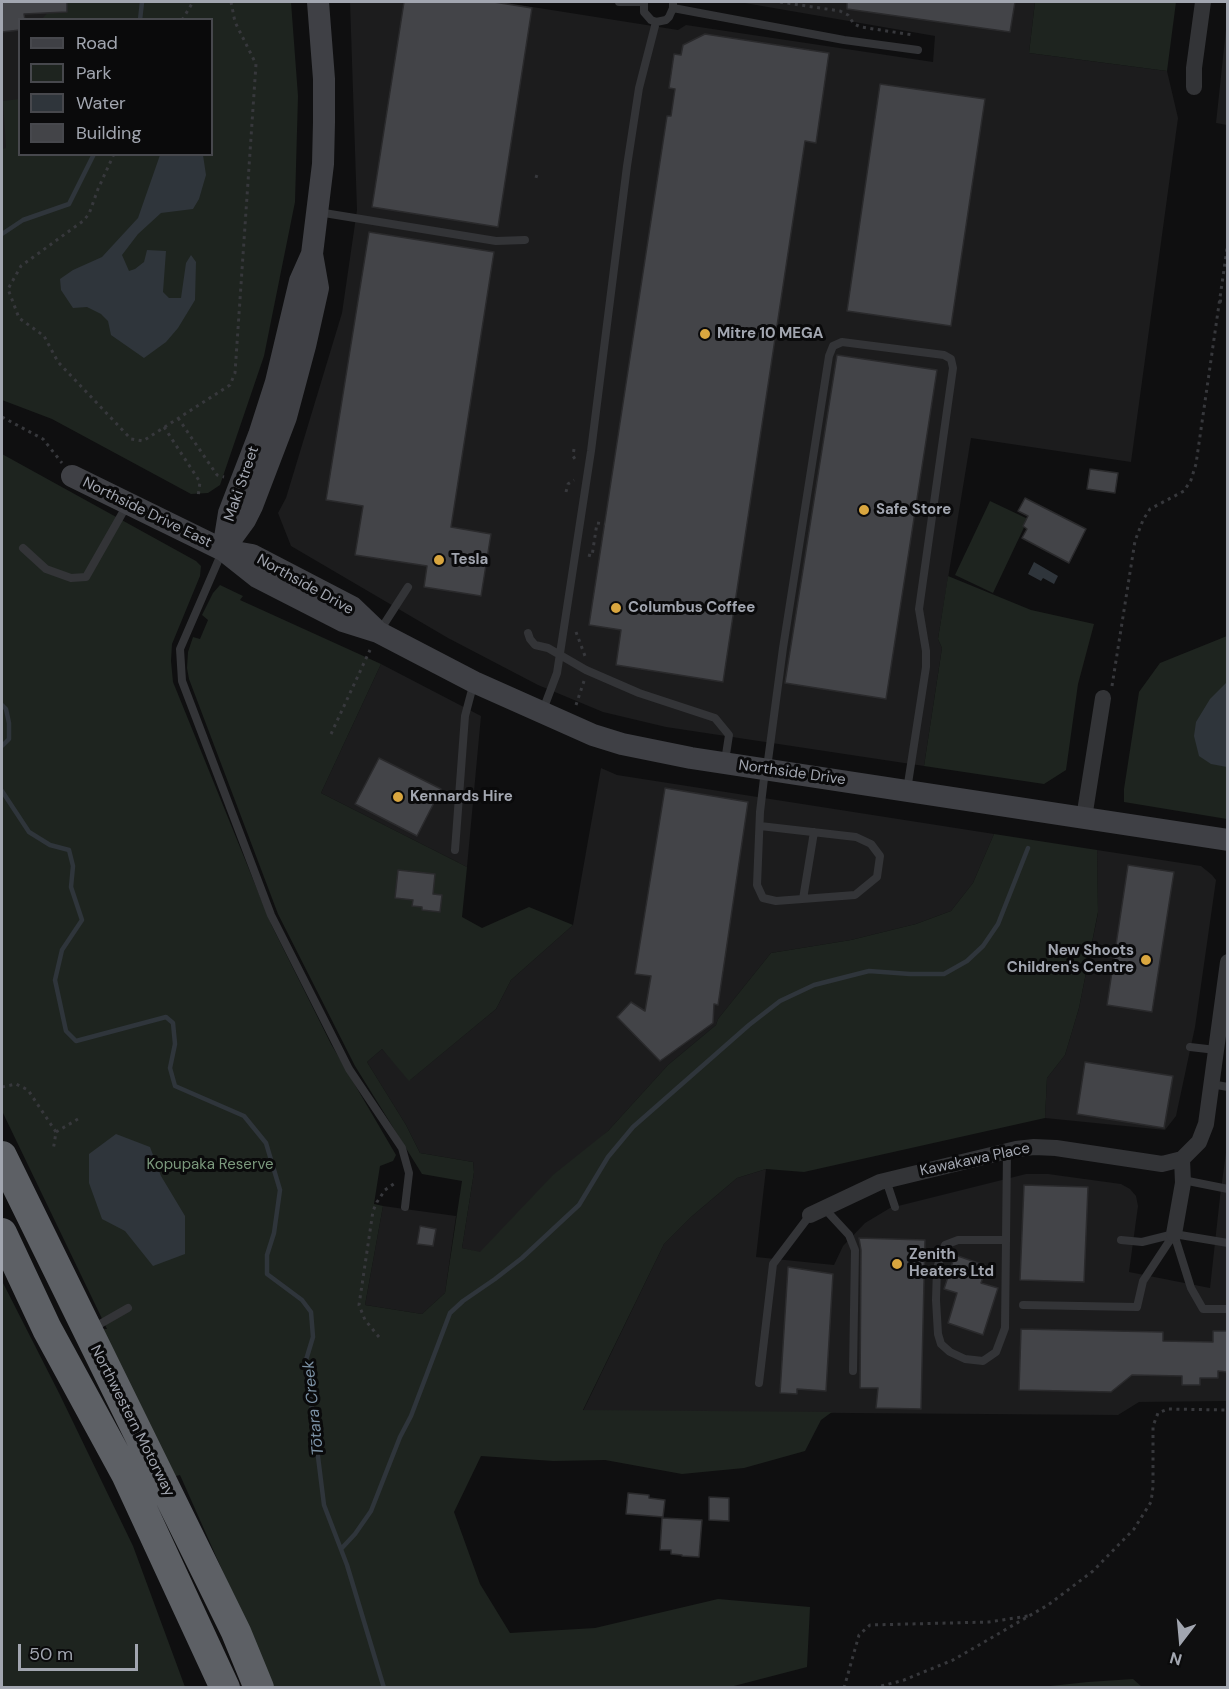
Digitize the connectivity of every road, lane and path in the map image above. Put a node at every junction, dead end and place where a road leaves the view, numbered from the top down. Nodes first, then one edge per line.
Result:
1 (193, 2) edge
2 (231, 2) edge
3 (318, 2) edge
4 (619, 2) edge
5 (644, 2) edge
6 (780, 2) edge
7 (1203, 2) edge
8 (673, 5) edge
9 (183, 18) edge
10 (656, 22) junction
11 (913, 35) dead end
12 (918, 50) dead end
13 (1194, 87) dead end
14 (113, 156) edge
15 (318, 212) junction
16 (525, 240) dead end
17 (1227, 242) edge
18 (1219, 301) junction
19 (1227, 302) edge
20 (2, 417) edge
21 (178, 418) junction
22 (164, 427) junction
23 (574, 449) dead end
24 (573, 456) dead end
25 (72, 476) joint
26 (226, 478) dead end
27 (568, 484) dead end
28 (566, 492) dead end
29 (198, 497) dead end
30 (127, 504) junction
31 (23, 548) dead end
32 (223, 550) junction
33 (408, 587) dead end
34 (378, 632) junction
35 (528, 633) dead end
36 (560, 656) junction
37 (585, 679) dead end
38 (474, 682) junction
39 (1103, 698) joint
40 (576, 705) dead end
41 (542, 714) junction
42 (331, 734) dead end
43 (724, 763) junction
44 (766, 769) junction
45 (907, 790) junction
46 (1084, 818) junction
47 (760, 826) junction
48 (814, 832) junction
49 (1227, 840) edge
50 (455, 850) dead end
51 (803, 899) junction
52 (1227, 963) edge
53 (1190, 1047) dead end
54 (1216, 1050) junction
55 (1219, 1085) edge
56 (2, 1087) edge
57 (78, 1119) dead end
58 (56, 1132) junction
59 (53, 1151) dead end
60 (1007, 1151) junction
61 (2, 1156) edge
62 (1182, 1159) junction
63 (409, 1173) junction
64 (886, 1180) junction
65 (1183, 1180) junction
66 (1227, 1189) edge
67 (895, 1206) dead end
68 (405, 1207) dead end
69 (817, 1211) junction
70 (2, 1233) edge
71 (1174, 1234) junction
72 (1006, 1240) junction
73 (1122, 1240) dead end
74 (1227, 1243) edge
75 (1023, 1305) dead end
76 (128, 1308) dead end
77 (1227, 1309) edge
78 (87, 1331) junction
79 (379, 1337) dead end
80 (853, 1371) dead end
81 (759, 1383) dead end
82 (1227, 1410) edge
83 (1029, 1615) junction
84 (225, 1688) edge
85 (259, 1688) edge
86 (844, 1688) edge
87 (874, 1688) edge

1 - 9 path
2 - 21 path
3 - 15 street, Maki Street
4 - 5 lane
5 - 10 lane
6 - 11 path
7 - 13 street
8 - 10 lane
8 - 12 lane
10 - 36 lane
14 - 22 path
15 - 16 lane
15 - 32 street, Maki Street
17 - 18 path
18 - 19 path
18 - 39 path
20 - 25 path
21 - 22 path
21 - 26 path
22 - 29 path
23 - 24 path
25 - 30 street, Northside Drive East
27 - 28 path
30 - 31 lane
30 - 32 street, Northside Drive East
32 - 34 street, Northside Drive
32 - 63 lane
33 - 34 lane
34 - 38 street, Northside Drive
34 - 42 path
35 - 36 lane
36 - 41 lane
36 - 43 lane
37 - 40 path
38 - 41 street, Northside Drive
38 - 50 lane
39 - 46 street
41 - 43 street, Northside Drive
43 - 44 street, Northside Drive
44 - 45 street, Northside Drive
44 - 45 lane
44 - 47 lane
45 - 46 street, Northside Drive
46 - 49 street, Northside Drive
47 - 48 lane
47 - 51 lane
48 - 51 lane
48 - 51 lane
52 - 54 street
53 - 54 lane
54 - 55 street
55 - 62 street
56 - 58 path
57 - 58 path
58 - 59 path
60 - 62 street, Kawakawa Place
60 - 64 street, Kawakawa Place
60 - 72 lane
61 - 78 highway, Northwestern Motorway
62 - 65 street
63 - 68 lane
63 - 79 path
64 - 67 lane
64 - 69 street, Kawakawa Place
65 - 66 lane
65 - 71 street
69 - 80 lane
69 - 81 lane
70 - 84 highway, Northwestern Motorway
71 - 73 lane
71 - 74 lane
71 - 75 lane
71 - 77 lane
72 - 72 lane
76 - 78 lane
78 - 85 highway, Northwestern Motorway
82 - 83 path
83 - 86 path
83 - 87 path

